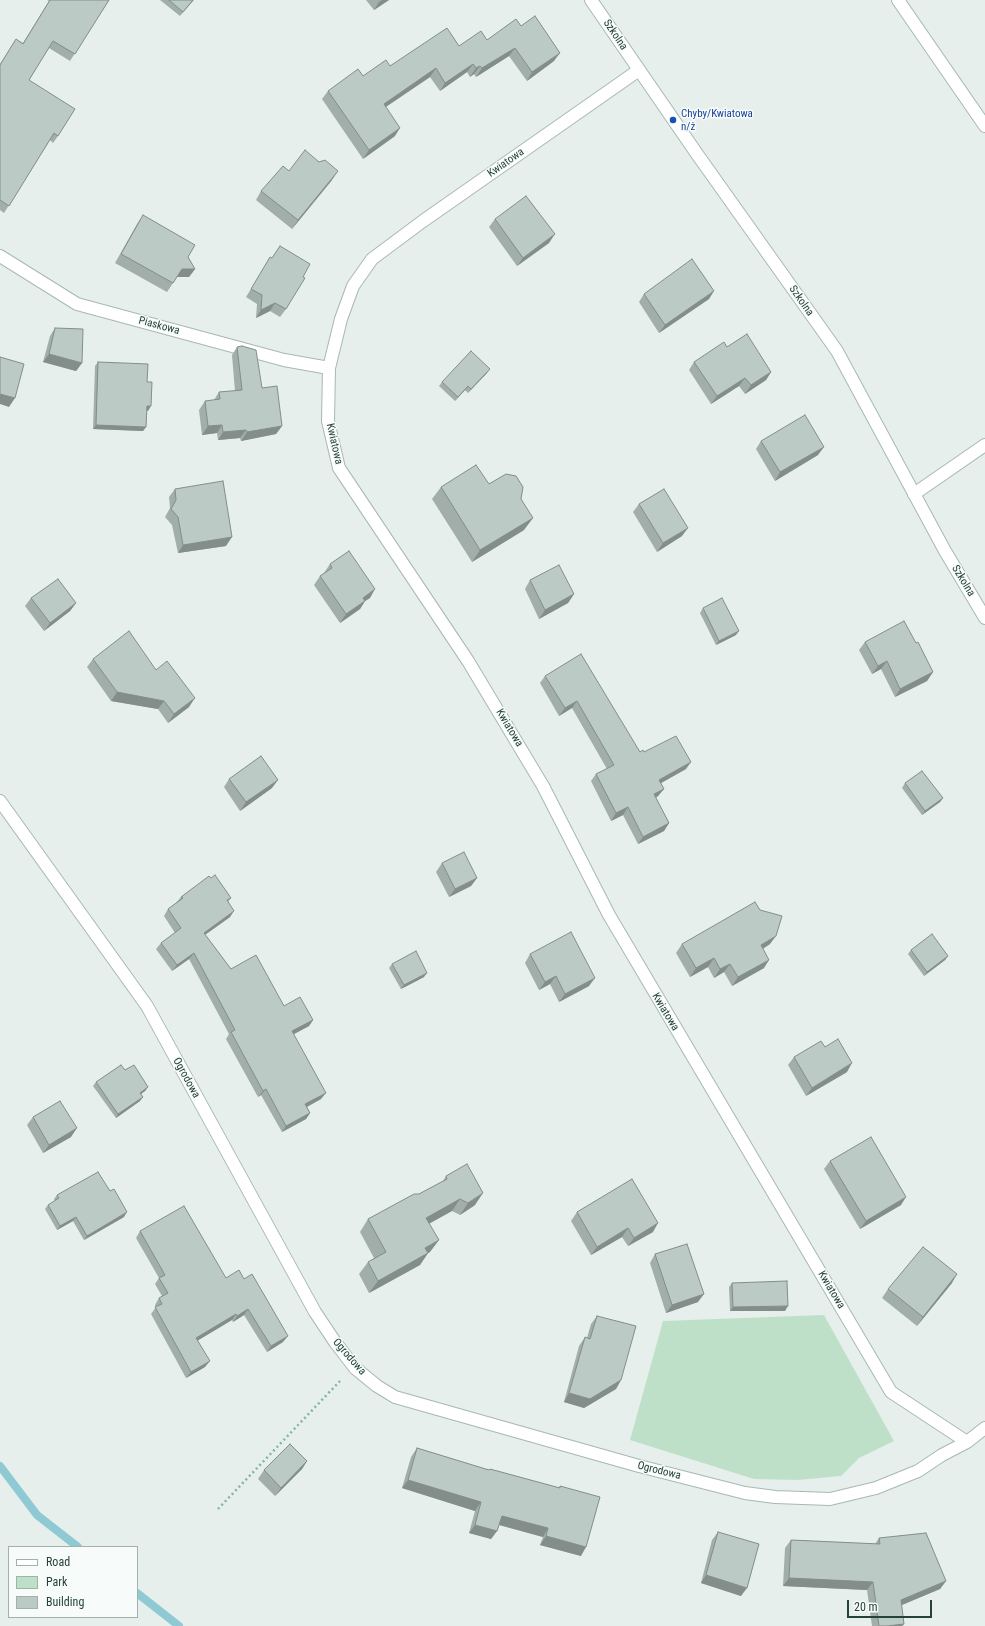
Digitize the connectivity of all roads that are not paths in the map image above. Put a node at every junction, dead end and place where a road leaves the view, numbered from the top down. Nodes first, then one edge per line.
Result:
1 (591, 0) edge
2 (898, 0) edge
3 (639, 70) junction
4 (985, 126) edge
5 (0, 256) edge
6 (329, 368) junction
7 (985, 445) edge
8 (914, 494) junction
9 (985, 618) edge
10 (0, 801) edge
11 (985, 1428) edge
12 (968, 1442) junction

1 - 3 street, Szkolna
2 - 4 street
3 - 6 street, Kwiatowa
3 - 8 street, Szkolna
5 - 6 street, Piaskowa
6 - 12 street, Kwiatowa
7 - 8 street
8 - 9 street, Szkolna
10 - 12 street, Ogrodowa
11 - 12 street, Ogrodowa

